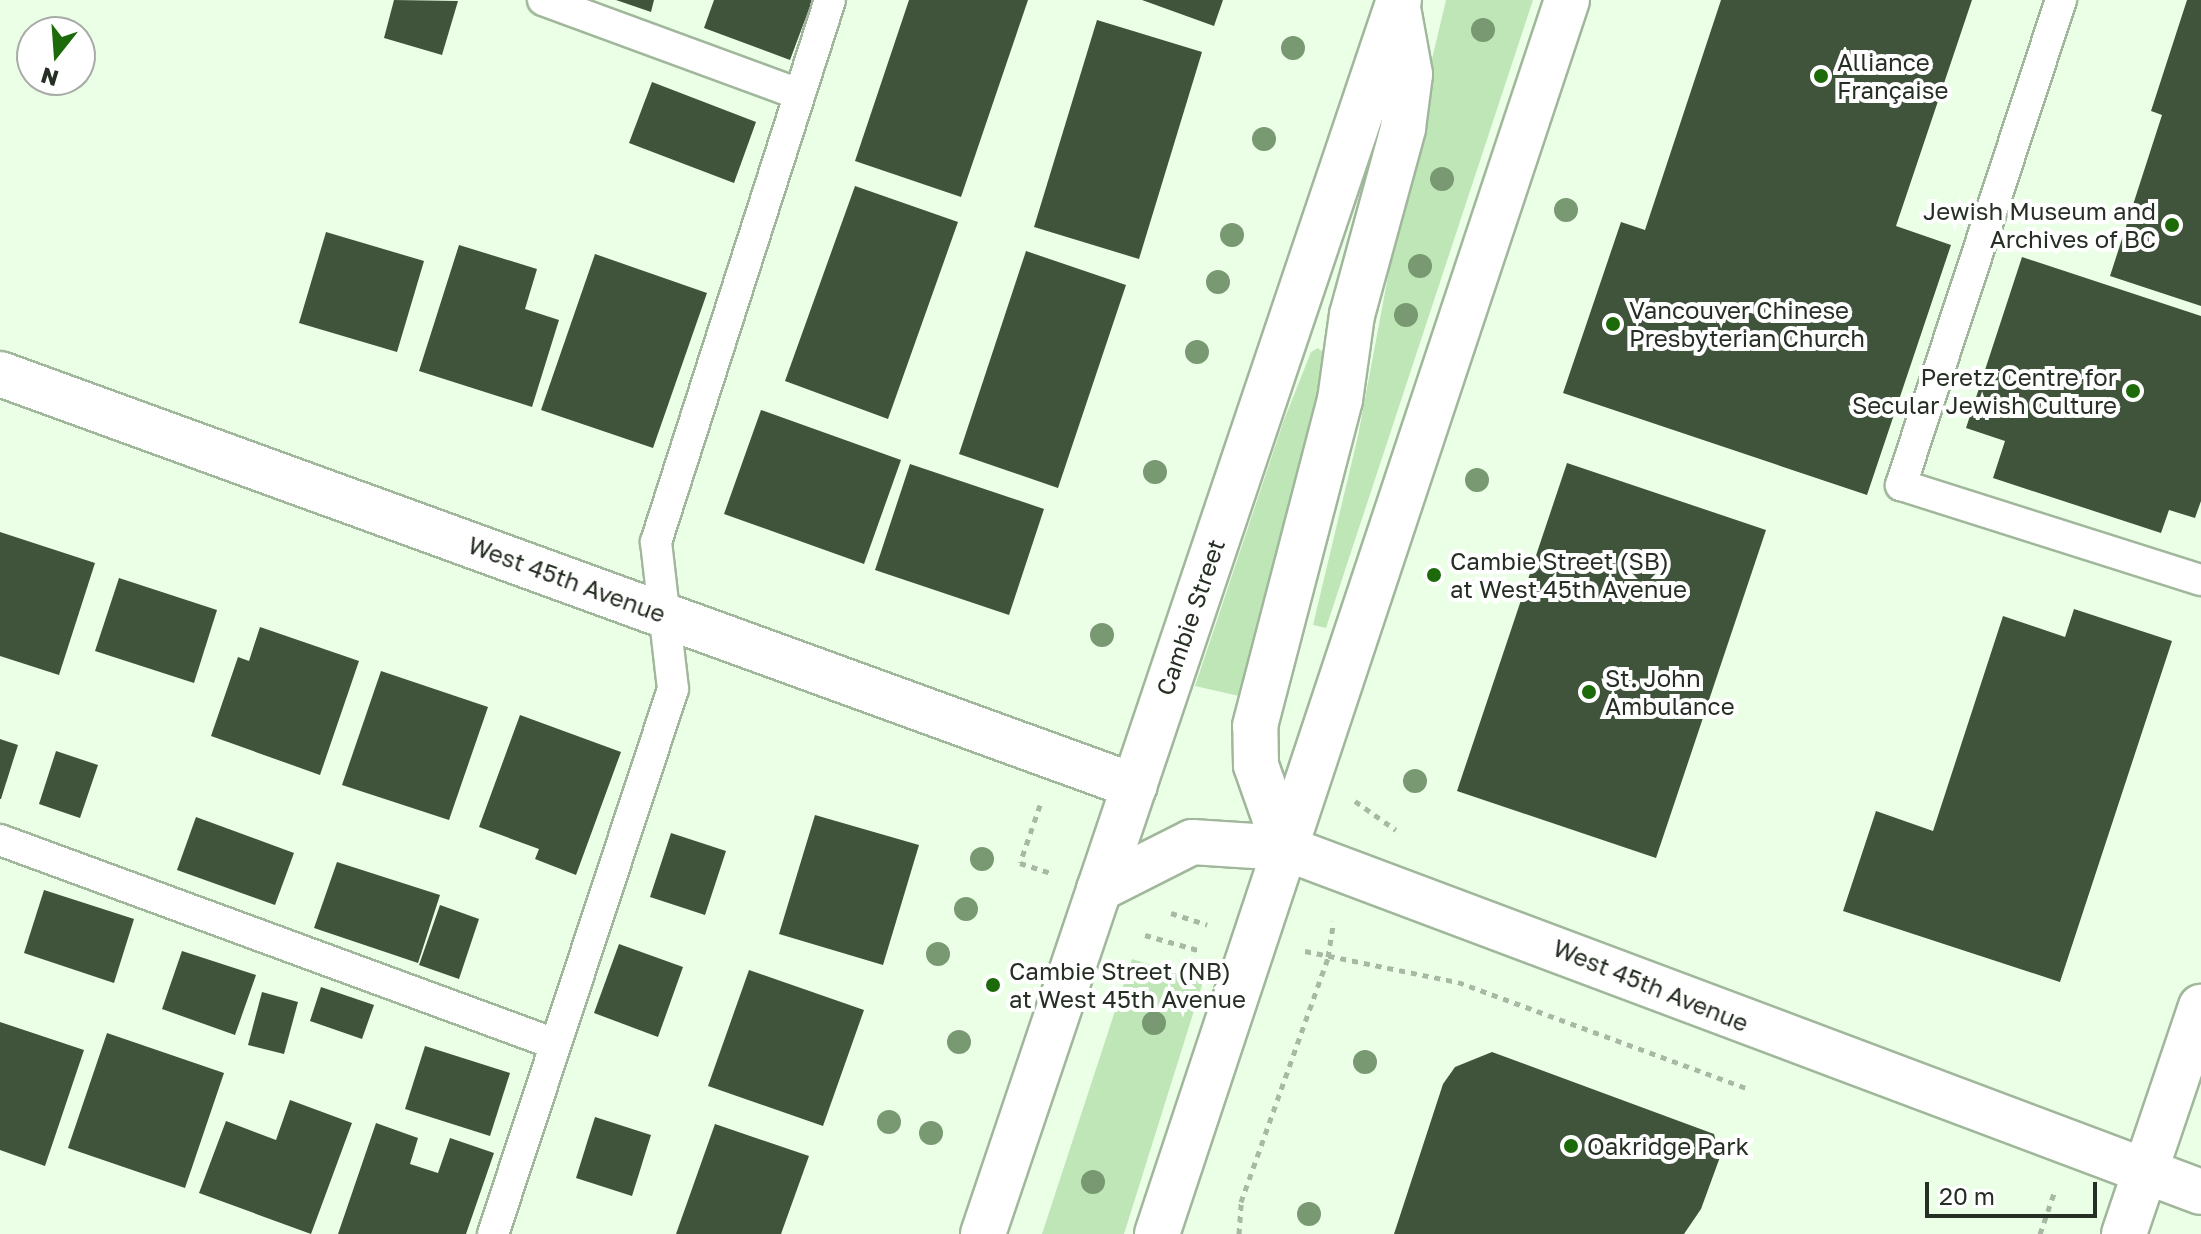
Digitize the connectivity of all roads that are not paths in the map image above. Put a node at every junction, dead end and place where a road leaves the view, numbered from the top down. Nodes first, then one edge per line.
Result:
1 (543, 0) edge
2 (830, 0) edge
3 (1567, 0) edge
4 (2061, 0) edge
5 (1398, 3) edge
6 (799, 94) junction
7 (0, 374) edge
8 (2201, 580) edge
9 (664, 614) junction
10 (1134, 786) junction
11 (0, 840) edge
12 (1285, 848) junction
13 (1099, 889) junction
14 (2201, 1007) edge
15 (555, 1044) junction
16 (2145, 1173) junction
17 (2201, 1192) edge
18 (493, 1234) edge
19 (983, 1234) edge
20 (1157, 1234) edge
21 (2124, 1234) edge

1 - 6 lane
2 - 6 lane
3 - 12 main road
4 - 8 lane
5 - 10 main road, Cambie Street
5 - 12 main road
6 - 9 lane
7 - 9 main road, West 45th Avenue
9 - 10 main road, West 45th Avenue
9 - 15 lane
10 - 13 main road, Cambie Street
11 - 15 lane
12 - 13 main road, West 45th Avenue
12 - 16 main road, West 45th Avenue
12 - 20 main road
13 - 19 main road, Cambie Street
14 - 16 main road
15 - 18 lane
16 - 17 main road, West 45th Avenue
16 - 21 main road

